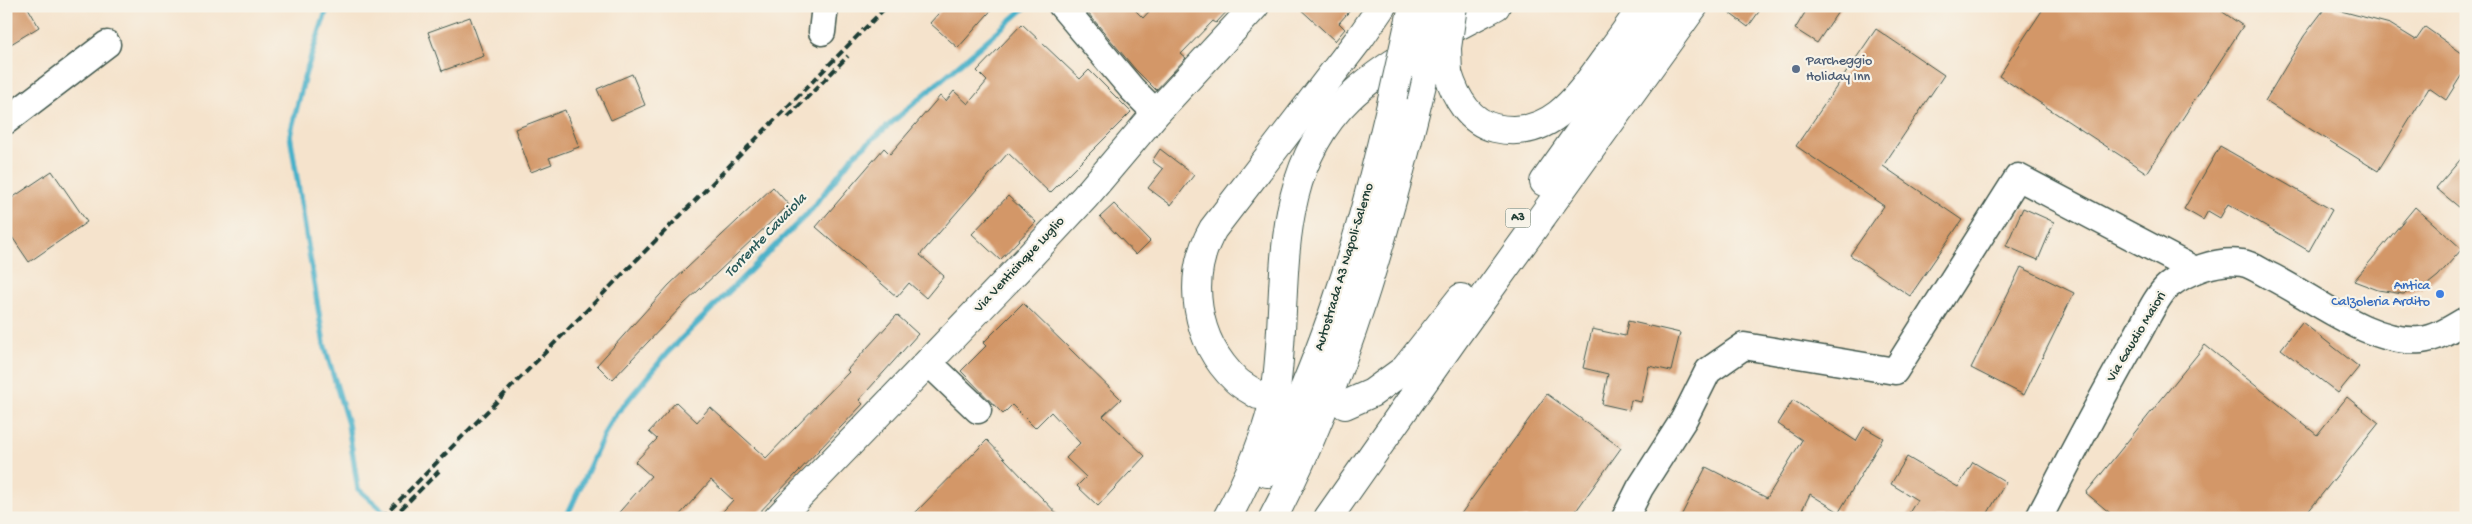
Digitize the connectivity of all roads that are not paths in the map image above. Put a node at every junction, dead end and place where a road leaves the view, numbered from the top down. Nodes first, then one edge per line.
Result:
1 (825, 6) edge
2 (1062, 6) edge
3 (1255, 6) edge
4 (1382, 6) edge
5 (1413, 6) edge
6 (1437, 6) edge
7 (1454, 6) edge
8 (1496, 6) edge
9 (1643, 6) edge
10 (1670, 6) edge
11 (1694, 6) edge
12 (822, 32) dead end
13 (107, 44) dead end
14 (1436, 73) junction
15 (1156, 112) junction
16 (6, 121) edge
17 (2195, 270) junction
18 (2466, 320) edge
19 (928, 362) junction
20 (1258, 395) dead end
21 (1345, 405) dead end
22 (978, 410) dead end
23 (778, 518) edge
24 (1227, 518) edge
25 (1246, 518) edge
26 (1273, 518) edge
27 (1328, 518) edge
28 (1625, 518) edge
29 (2039, 518) edge

1 - 12 street
2 - 15 street
3 - 15 main road, Via Venticinque Luglio
4 - 20 main road
5 - 25 main road, Autostrada A3 Napoli-Salerno, bridge
6 - 14 main road, Autostrada A3 Napoli-Salerno, bridge
7 - 14 main road, bridge
8 - 24 main road
9 - 14 main road
10 - 21 main road, A3
11 - 27 main road
13 - 16 street
14 - 26 main road, Autostrada A3 Napoli-Salerno
15 - 19 main road, Via Venticinque Luglio
17 - 18 street, Via Gaudio Maiori
17 - 28 street
17 - 29 street, Via Gaudio Maiori
19 - 22 street
19 - 23 main road, Via Venticinque Luglio

